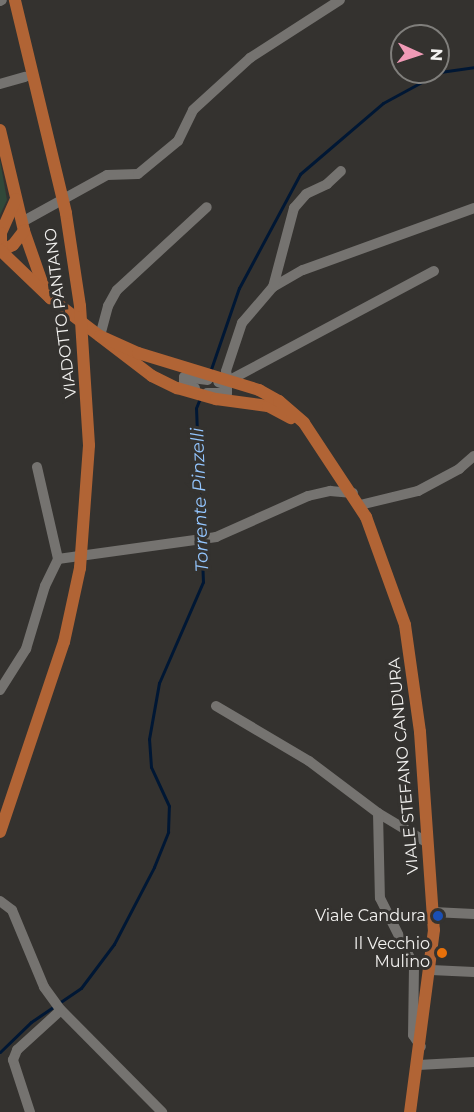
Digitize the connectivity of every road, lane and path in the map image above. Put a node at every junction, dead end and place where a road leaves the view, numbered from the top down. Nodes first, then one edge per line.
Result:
1 (15, 0) edge
2 (340, 0) edge
3 (25, 77) dead end
4 (0, 84) edge
5 (0, 130) edge
6 (341, 171) dead end
7 (16, 199) junction
8 (207, 207) dead end
9 (474, 208) edge
10 (3, 223) edge
11 (23, 227) junction
12 (0, 250) edge
13 (434, 271) dead end
14 (273, 287) junction
15 (50, 298) junction
16 (100, 336) junction
17 (206, 384) junction
18 (315, 438) junction
19 (474, 456) edge
20 (37, 467) dead end
21 (353, 493) junction
22 (360, 505) junction
23 (58, 559) junction
24 (0, 690) edge
25 (216, 706) dead end
26 (378, 813) junction
27 (0, 832) edge
28 (428, 843) junction
29 (0, 901) edge
30 (433, 912) junction
31 (474, 914) edge
32 (431, 970) junction
33 (474, 972) edge
34 (61, 1010) junction
35 (420, 1047) junction
36 (474, 1062) edge
37 (418, 1065) junction
38 (411, 1111) edge
39 (30, 1112) edge
40 (162, 1112) edge

1 - 27 main road, VIADOTTO PANTANO
2 - 11 street
3 - 4 street
5 - 7 main road
6 - 14 street
7 - 10 main road
7 - 11 main road
8 - 16 street
9 - 14 street
10 - 12 main road
11 - 12 main road
11 - 15 main road
12 - 15 main road, VIALE STEFANO CANDURA
13 - 17 street
14 - 17 street
15 - 16 main road, VIALE STEFANO CANDURA
16 - 17 main road, VIALE STEFANO CANDURA
16 - 17 main road, VIALE STEFANO CANDURA
17 - 18 main road, VIALE STEFANO CANDURA
17 - 18 main road, VIALE STEFANO CANDURA
18 - 21 main road, VIALE STEFANO CANDURA
19 - 22 street
20 - 23 street
21 - 22 main road, VIALE STEFANO CANDURA
21 - 23 street
22 - 28 main road, VIALE STEFANO CANDURA
23 - 24 street
25 - 26 street
26 - 28 street
26 - 35 street
28 - 30 main road, VIALE STEFANO CANDURA
29 - 34 street
30 - 31 street
30 - 32 main road, VIALE STEFANO CANDURA
32 - 33 street
32 - 35 main road, VIALE STEFANO CANDURA
34 - 39 street
34 - 40 street
35 - 37 main road, VIALE STEFANO CANDURA
36 - 37 street
37 - 38 main road, VIALE STEFANO CANDURA

